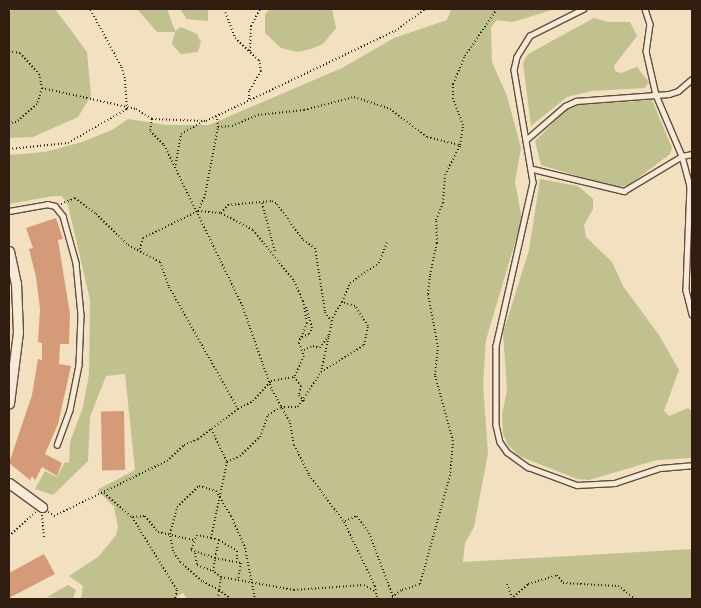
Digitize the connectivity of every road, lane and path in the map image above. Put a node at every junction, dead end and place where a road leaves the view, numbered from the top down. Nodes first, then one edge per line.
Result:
1 (90, 9) edge
2 (224, 9) edge
3 (260, 9) edge
4 (425, 9) edge
5 (497, 9) edge
6 (584, 9) edge
7 (645, 9) edge
8 (9, 51) edge
9 (250, 52) junction
10 (692, 79) edge
11 (42, 88) junction
12 (656, 95) junction
13 (249, 101) junction
14 (127, 109) junction
15 (217, 117) junction
16 (152, 119) junction
17 (206, 121) junction
18 (9, 123) edge
19 (218, 127) junction
20 (527, 139) junction
21 (460, 145) junction
22 (9, 149) edge
23 (692, 154) edge
24 (682, 156) junction
25 (175, 168) junction
26 (533, 169) junction
27 (691, 194) edge
28 (262, 203) junction
29 (58, 208) junction
30 (9, 210) edge
31 (198, 211) junction
32 (220, 213) junction
33 (387, 242) dead end
34 (140, 249) junction
35 (9, 250) edge
36 (276, 255) junction
37 (342, 302) junction
38 (305, 306) junction
39 (692, 314) edge
40 (332, 322) junction
41 (329, 335) junction
42 (300, 339) junction
43 (304, 350) junction
44 (321, 372) junction
45 (294, 377) junction
46 (271, 381) junction
47 (304, 401) junction
48 (9, 403) edge
49 (281, 407) junction
50 (238, 409) junction
51 (211, 429) junction
52 (56, 444) dead end
53 (226, 462) junction
54 (692, 466) edge
55 (9, 483) edge
56 (104, 493) junction
57 (220, 496) junction
58 (42, 507) junction
59 (132, 517) junction
60 (344, 522) junction
61 (170, 535) junction
62 (9, 536) edge
63 (44, 538) dead end
64 (211, 538) junction
65 (193, 540) junction
66 (219, 540) junction
67 (195, 553) junction
68 (215, 558) junction
69 (237, 562) junction
70 (213, 571) junction
71 (221, 577) junction
72 (238, 580) junction
73 (253, 583) junction
74 (507, 584) dead end
75 (220, 590) junction
76 (375, 591) junction
77 (393, 598) edge
78 (512, 598) edge
79 (175, 599) edge
80 (218, 599) edge
81 (231, 599) edge
82 (255, 599) edge
83 (377, 599) edge
84 (389, 599) edge
85 (636, 599) edge

1 - 14 path
2 - 9 path
3 - 9 path
4 - 13 path
5 - 21 path
6 - 20 lane
7 - 12 lane
8 - 11 path
9 - 13 path
10 - 12 lane
11 - 14 path
11 - 18 path
12 - 20 lane
12 - 24 lane
13 - 15 path
14 - 16 path
14 - 22 path
15 - 17 path
15 - 19 path
16 - 17 path
16 - 25 path
17 - 25 path
19 - 21 path
19 - 31 path
20 - 26 lane
21 - 77 path
23 - 24 lane
24 - 26 lane
24 - 27 lane
25 - 31 path
26 - 54 lane
27 - 39 lane
28 - 32 path
28 - 36 path
28 - 40 path
29 - 30 lane
29 - 34 path
29 - 52 lane
31 - 32 path
31 - 34 path
31 - 46 path
32 - 36 path
33 - 37 path
34 - 50 path
35 - 48 street
36 - 38 path
37 - 40 path
37 - 44 path
38 - 42 path
38 - 42 path
40 - 41 path
41 - 43 path
41 - 44 path
42 - 43 path
43 - 45 path
44 - 47 path
45 - 46 path
45 - 47 path
46 - 49 path
46 - 50 path
47 - 49 path
49 - 53 path
49 - 60 path
50 - 51 path
51 - 53 path
51 - 56 path
53 - 57 path
55 - 58 street
56 - 58 path
56 - 59 path
57 - 61 path
57 - 64 path
57 - 73 path
58 - 62 path
58 - 63 path
59 - 61 path
59 - 79 path
60 - 76 path
60 - 77 path
61 - 65 path
61 - 75 path
64 - 65 path
64 - 66 path
65 - 67 path
66 - 68 path
66 - 69 path
67 - 68 path
67 - 70 path
68 - 69 path
68 - 70 path
69 - 72 path
70 - 71 path
71 - 72 path
71 - 75 path
72 - 73 path
73 - 76 path
73 - 82 path
74 - 78 path
75 - 80 path
75 - 81 path
76 - 83 path
77 - 84 path
78 - 85 path

